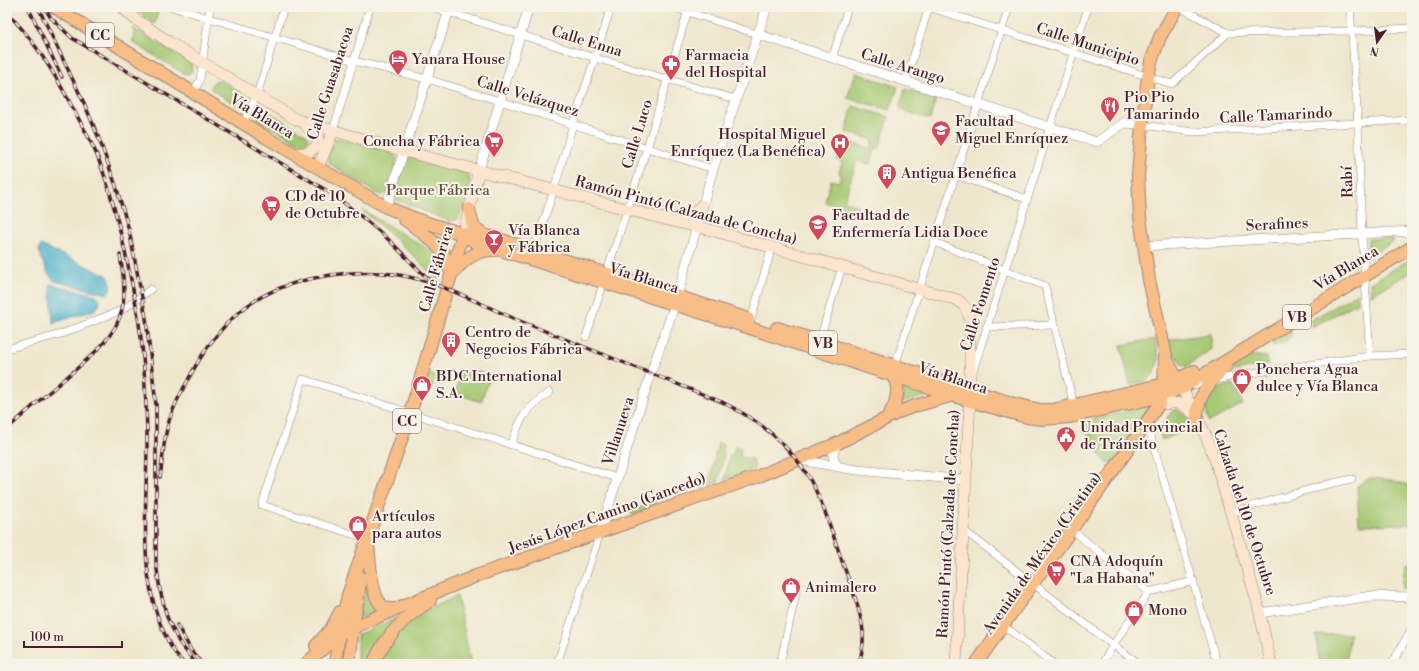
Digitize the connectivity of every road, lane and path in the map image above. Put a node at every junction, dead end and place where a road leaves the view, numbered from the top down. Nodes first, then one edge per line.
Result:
1 (54, 7) edge
2 (122, 7) edge
3 (172, 7) edge
4 (210, 7) edge
5 (284, 7) edge
6 (370, 7) edge
7 (432, 7) edge
8 (530, 7) edge
9 (611, 7) edge
10 (672, 7) edge
11 (766, 7) edge
12 (848, 7) edge
13 (929, 7) edge
14 (1009, 7) edge
15 (1088, 7) edge
16 (1178, 7) edge
17 (1350, 7) edge
18 (449, 9) edge
19 (688, 10) edge
20 (209, 17) junction
21 (1412, 28) edge
22 (1001, 30) junction
23 (1352, 31) junction
24 (1228, 33) junction
25 (521, 34) junction
26 (757, 34) junction
27 (274, 38) junction
28 (1073, 53) junction
29 (596, 58) junction
30 (832, 59) junction
31 (354, 61) junction
32 (202, 63) junction
33 (1148, 77) junction
34 (668, 78) junction
35 (427, 79) junction
36 (906, 80) junction
37 (193, 93) junction
38 (257, 95) junction
39 (735, 99) junction
40 (500, 101) junction
41 (978, 103) junction
42 (1145, 108) junction
43 (298, 120) junction
44 (1412, 120) edge
45 (243, 122) junction
46 (573, 124) junction
47 (1123, 124) junction
48 (1358, 124) junction
49 (1142, 125) junction
50 (320, 127) junction
51 (1050, 127) junction
52 (333, 131) junction
53 (319, 139) junction
54 (647, 148) junction
55 (404, 151) junction
56 (295, 154) junction
57 (318, 168) junction
58 (712, 169) junction
59 (479, 170) junction
60 (955, 175) junction
61 (554, 190) junction
62 (1027, 199) junction
63 (702, 205) junction
64 (389, 208) junction
65 (469, 209) junction
66 (627, 209) junction
67 (672, 221) junction
68 (696, 226) junction
69 (1412, 231) edge
70 (463, 234) junction
71 (483, 234) junction
72 (1362, 234) junction
73 (1412, 238) edge
74 (934, 242) junction
75 (1143, 246) junction
76 (1412, 247) edge
77 (772, 248) junction
78 (534, 250) junction
79 (502, 251) junction
80 (842, 268) junction
81 (1005, 270) junction
82 (1364, 272) junction
83 (451, 275) junction
84 (605, 278) junction
85 (151, 289) dead end
86 (919, 290) junction
87 (676, 300) junction
88 (751, 320) junction
89 (1054, 325) junction
90 (986, 327) junction
91 (586, 337) dead end
92 (819, 342) junction
93 (7, 349) edge
94 (1241, 351) junction
95 (1165, 352) junction
96 (1412, 354) edge
97 (1370, 356) junction
98 (893, 370) junction
99 (1212, 380) junction
100 (1178, 386) junction
101 (970, 391) junction
102 (550, 392) dead end
103 (1164, 394) junction
104 (953, 395) junction
105 (926, 403) junction
106 (1074, 406) junction
107 (410, 414) junction
108 (888, 417) junction
109 (1197, 419) junction
110 (1150, 430) junction
111 (838, 443) junction
112 (511, 445) junction
113 (800, 460) junction
114 (838, 467) junction
115 (617, 478) junction
116 (1352, 479) dead end
117 (965, 480) junction
118 (1252, 506) dead end
119 (1244, 509) dead end
120 (1231, 512) junction
121 (962, 529) junction
122 (1074, 532) junction
123 (600, 533) junction
124 (368, 539) junction
125 (468, 579) junction
126 (1194, 581) junction
127 (1035, 585) junction
128 (1149, 592) junction
129 (796, 593) dead end
130 (348, 595) junction
131 (1412, 597) edge
132 (392, 610) junction
133 (1260, 613) junction
134 (353, 627) junction
135 (1005, 628) junction
136 (1412, 628) edge
137 (339, 634) junction
138 (1113, 645) junction
139 (301, 664) edge
140 (306, 664) edge
141 (335, 664) edge
142 (349, 664) edge
143 (373, 664) edge
144 (557, 664) edge
145 (780, 664) edge
146 (956, 664) edge
147 (976, 664) edge
148 (983, 664) edge
149 (1054, 664) edge
150 (1102, 664) edge
151 (1140, 664) edge
152 (1217, 664) edge
153 (1271, 664) edge
154 (1392, 664) edge

1 - 37 main road, Vía Blanca / CC
2 - 32 main road, Ramón Pintó (Calzada de Concha)
3 - 20 street, Calle Velázquez
4 - 20 street
5 - 27 street
6 - 31 street, Calle Guasabacoa
7 - 18 street, Calle Enna
8 - 25 street, Calle Fábrica
9 - 29 street
10 - 19 street, Calle Arango
11 - 26 street, Villanueva
12 - 30 street
13 - 22 street, Calle Municipio
13 - 36 street
14 - 22 street
15 - 28 street, Calle Fomento
16 - 24 street
16 - 33 main road, Calzada del 10 de Octubre
17 - 23 street, Rabí
18 - 25 street, Calle Enna
18 - 35 street
19 - 26 street, Calle Arango
19 - 34 street, Calle Luco
20 - 27 street, Calle Velázquez
20 - 32 street
21 - 23 street
22 - 28 street, Calle Municipio
22 - 41 street
23 - 24 street
23 - 48 street, Rabí
24 - 33 street, Calle Municipio
25 - 29 street, Calle Enna
25 - 40 street, Calle Fábrica
26 - 30 street, Calle Arango
26 - 39 street, Villanueva
27 - 31 street, Calle Velázquez
27 - 38 street
28 - 33 street, Calle Municipio
28 - 51 street, Calle Fomento
29 - 34 street, Calle Enna
29 - 46 street
30 - 36 street, Calle Arango
31 - 35 street, Calle Velázquez
31 - 52 street, Calle Guasabacoa
32 - 37 street
32 - 38 main road, Ramón Pintó (Calzada de Concha)
33 - 42 main road, Calzada del 10 de Octubre
34 - 39 street, Calle Enna
34 - 54 street, Calle Luco
35 - 40 street, Calle Velázquez
35 - 55 street
36 - 41 street, Calle Arango
37 - 45 main road, Vía Blanca / CC
38 - 43 main road, Ramón Pintó (Calzada de Concha)
38 - 45 street
39 - 58 street, Villanueva
40 - 46 street, Calle Velázquez
40 - 59 street, Calle Fábrica
41 - 51 street, Calle Arango
41 - 60 street
42 - 47 street, Calle Arango
42 - 49 main road, Calzada del 10 de Octubre
43 - 50 main road, Ramón Pintó (Calzada de Concha)
43 - 53 main road
44 - 48 street, Calle Tamarindo
45 - 56 main road, Vía Blanca / CC
46 - 54 street, Calle Velázquez
46 - 61 street
47 - 49 street
47 - 51 street, Calle Arango
48 - 49 street, Calle Tamarindo
48 - 72 street, Rabí
49 - 75 main road, Calzada del 10 de Octubre
50 - 52 main road, Ramón Pintó (Calzada de Concha)
50 - 53 main road
51 - 62 street, Calle Fomento
52 - 55 main road, Ramón Pintó (Calzada de Concha)
52 - 57 main road, Calle Guasabacoa
53 - 56 main road
54 - 58 street, Calle Velázquez
54 - 66 street, Calle Luco
55 - 59 main road, Ramón Pintó (Calzada de Concha)
55 - 64 street
56 - 57 main road, Vía Blanca / CC
57 - 64 main road, Vía Blanca / CC
58 - 63 street, Villanueva
59 - 61 main road, Ramón Pintó (Calzada de Concha)
59 - 65 main road, Calle Fábrica
60 - 62 street
60 - 74 street
61 - 66 main road, Ramón Pintó (Calzada de Concha)
61 - 78 street
62 - 81 street, Calle Fomento
63 - 67 main road
63 - 68 street, Villanueva
64 - 70 main road, Vía Blanca / CC
64 - 83 main road
65 - 70 main road, Calle Fábrica
65 - 71 main road
66 - 67 main road, Ramón Pintó (Calzada de Concha)
66 - 84 street, Calle Luco
67 - 68 main road, Ramón Pintó (Calzada de Concha)
68 - 77 main road, Ramón Pintó (Calzada de Concha)
68 - 87 street, Villanueva
69 - 72 street, Serafines
70 - 71 main road, Vía Blanca / VB
70 - 79 main road, Vía Blanca / VB
70 - 83 main road, Calle Fábrica / CC
71 - 78 main road, Vía Blanca / VB
72 - 75 street, Serafines
72 - 82 street, Rabí
73 - 82 main road, Vía Blanca / VB
74 - 81 street
74 - 86 street
75 - 95 main road, Calzada del 10 de Octubre
76 - 82 main road, Vía Blanca / VB
77 - 80 main road, Ramón Pintó (Calzada de Concha)
77 - 88 street
78 - 84 main road, Vía Blanca / VB
79 - 83 main road
79 - 84 main road, Vía Blanca / VB
80 - 86 main road, Ramón Pintó (Calzada de Concha)
80 - 92 street
81 - 89 street
81 - 90 street, Calle Fomento
82 - 94 main road, Vía Blanca / VB
82 - 97 street, Rabí
82 - 100 main road, Vía Blanca / VB
83 - 107 main road, Calle Fábrica / CC
84 - 87 main road, Vía Blanca / VB
84 - 91 street, Calle Luco
85 - 93 street
86 - 98 street
86 - 101 main road, Ramón Pintó (Calzada de Concha)
87 - 88 main road, Vía Blanca / VB
87 - 98 main road, Vía Blanca / VB
87 - 115 street, Villanueva
88 - 92 main road, Vía Blanca / VB
89 - 90 street
89 - 106 street
90 - 101 street, Calle Fomento
92 - 98 main road, Vía Blanca / VB
94 - 99 main road
94 - 100 main road, Vía Blanca / VB
95 - 100 main road, Calzada del 10 de Octubre
95 - 103 main road, Calzada del 10 de Octubre
96 - 97 street
97 - 99 street
98 - 101 main road, Vía Blanca / VB
98 - 104 main road, Vía Blanca / VB
98 - 108 main road
99 - 100 street
99 - 109 main road
100 - 103 main road, Vía Blanca / VB
100 - 103 main road, Avenida de México (Cristina)
100 - 109 main road, Calzada del 10 de Octubre
101 - 103 main road, Vía Blanca / VB
101 - 104 main road
101 - 105 main road
101 - 106 main road, Vía Blanca / VB
101 - 117 main road, Ramón Pintó (Calzada de Concha)
102 - 112 street
103 - 106 main road, Vía Blanca / VB
103 - 109 main road
103 - 110 main road, Avenida de México (Cristina)
103 - 122 main road, Avenida de México (Cristina)
104 - 105 main road
105 - 108 main road, Jesús López Camino (Gancedo)
107 - 112 street
107 - 124 main road, Calle Fábrica / CC
107 - 124 street
108 - 111 main road, Jesús López Camino (Gancedo)
109 - 120 main road, Calzada del 10 de Octubre
110 - 122 main road, Avenida de México (Cristina)
110 - 126 street
111 - 113 main road, Jesús López Camino (Gancedo)
111 - 114 street
112 - 115 street
113 - 114 street
113 - 123 main road, Jesús López Camino (Gancedo)
114 - 117 street
115 - 123 street, Villanueva
116 - 118 street
117 - 121 main road, Ramón Pintó (Calzada de Concha)
119 - 120 street
120 - 133 main road, Calzada del 10 de Octubre
121 - 127 street
121 - 146 main road, Ramón Pintó (Calzada de Concha)
122 - 127 main road, Avenida de México (Cristina)
122 - 128 street
123 - 125 main road, Jesús López Camino (Gancedo)
123 - 144 street, Villanueva
124 - 130 main road, Calle Fábrica / CC
124 - 132 main road
124 - 134 main road, Calle Fábrica / CC
125 - 132 main road, Jesús López Camino (Gancedo)
125 - 143 main road
126 - 128 street
126 - 152 street
127 - 135 main road, Avenida de México (Cristina)
127 - 138 street
128 - 138 street
129 - 145 street
130 - 137 main road, Calle Fábrica / CC
130 - 139 main road
131 - 133 street
132 - 134 main road, Jesús López Camino (Gancedo)
133 - 153 main road, Calzada del 10 de Octubre
134 - 137 main road, Jesús López Camino (Gancedo)
134 - 142 main road, CC
135 - 147 main road, Avenida de México (Cristina)
135 - 148 main road, Avenida de México (Cristina)
135 - 149 street
136 - 154 street
137 - 140 main road, Jesús López Camino (Gancedo)
137 - 141 main road, CC
138 - 150 street
138 - 151 street

